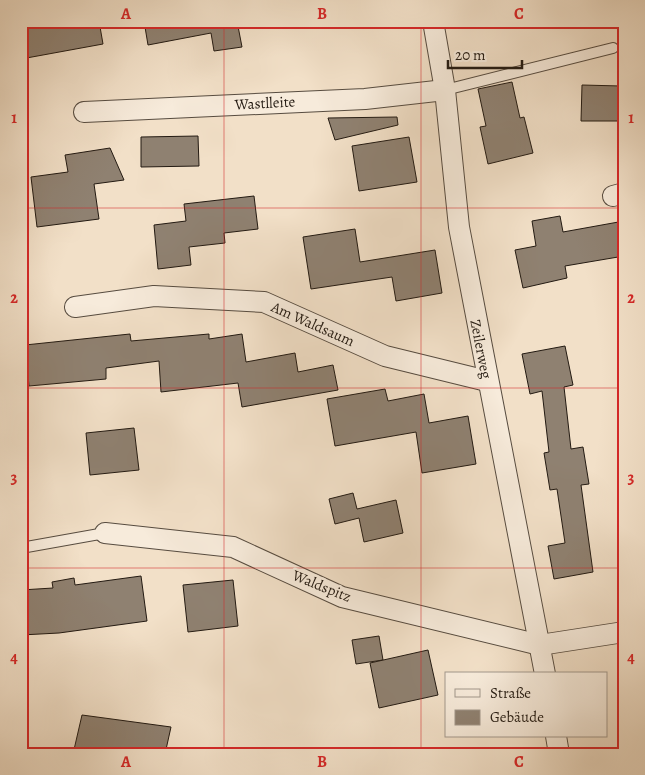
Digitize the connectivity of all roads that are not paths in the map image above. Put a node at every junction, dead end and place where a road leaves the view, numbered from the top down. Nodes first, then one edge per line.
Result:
1 (433, 21) edge
2 (613, 48) dead end
3 (445, 90) junction
4 (84, 112) dead end
5 (75, 307) dead end
6 (487, 381) junction
7 (105, 533) joint
8 (21, 548) edge
9 (624, 632) edge
10 (540, 645) junction
11 (545, 672) edge
12 (556, 738) edge
13 (559, 754) edge

1 - 3 street, Zeilerweg
2 - 3 lane
3 - 4 street, Wastlleite
3 - 6 street, Zeilerweg
5 - 6 street, Am Waldsaum
6 - 10 street, Zeilerweg
7 - 8 lane
7 - 10 street, Waldspitz
9 - 10 street
10 - 11 street, Zeilerweg
12 - 13 street

